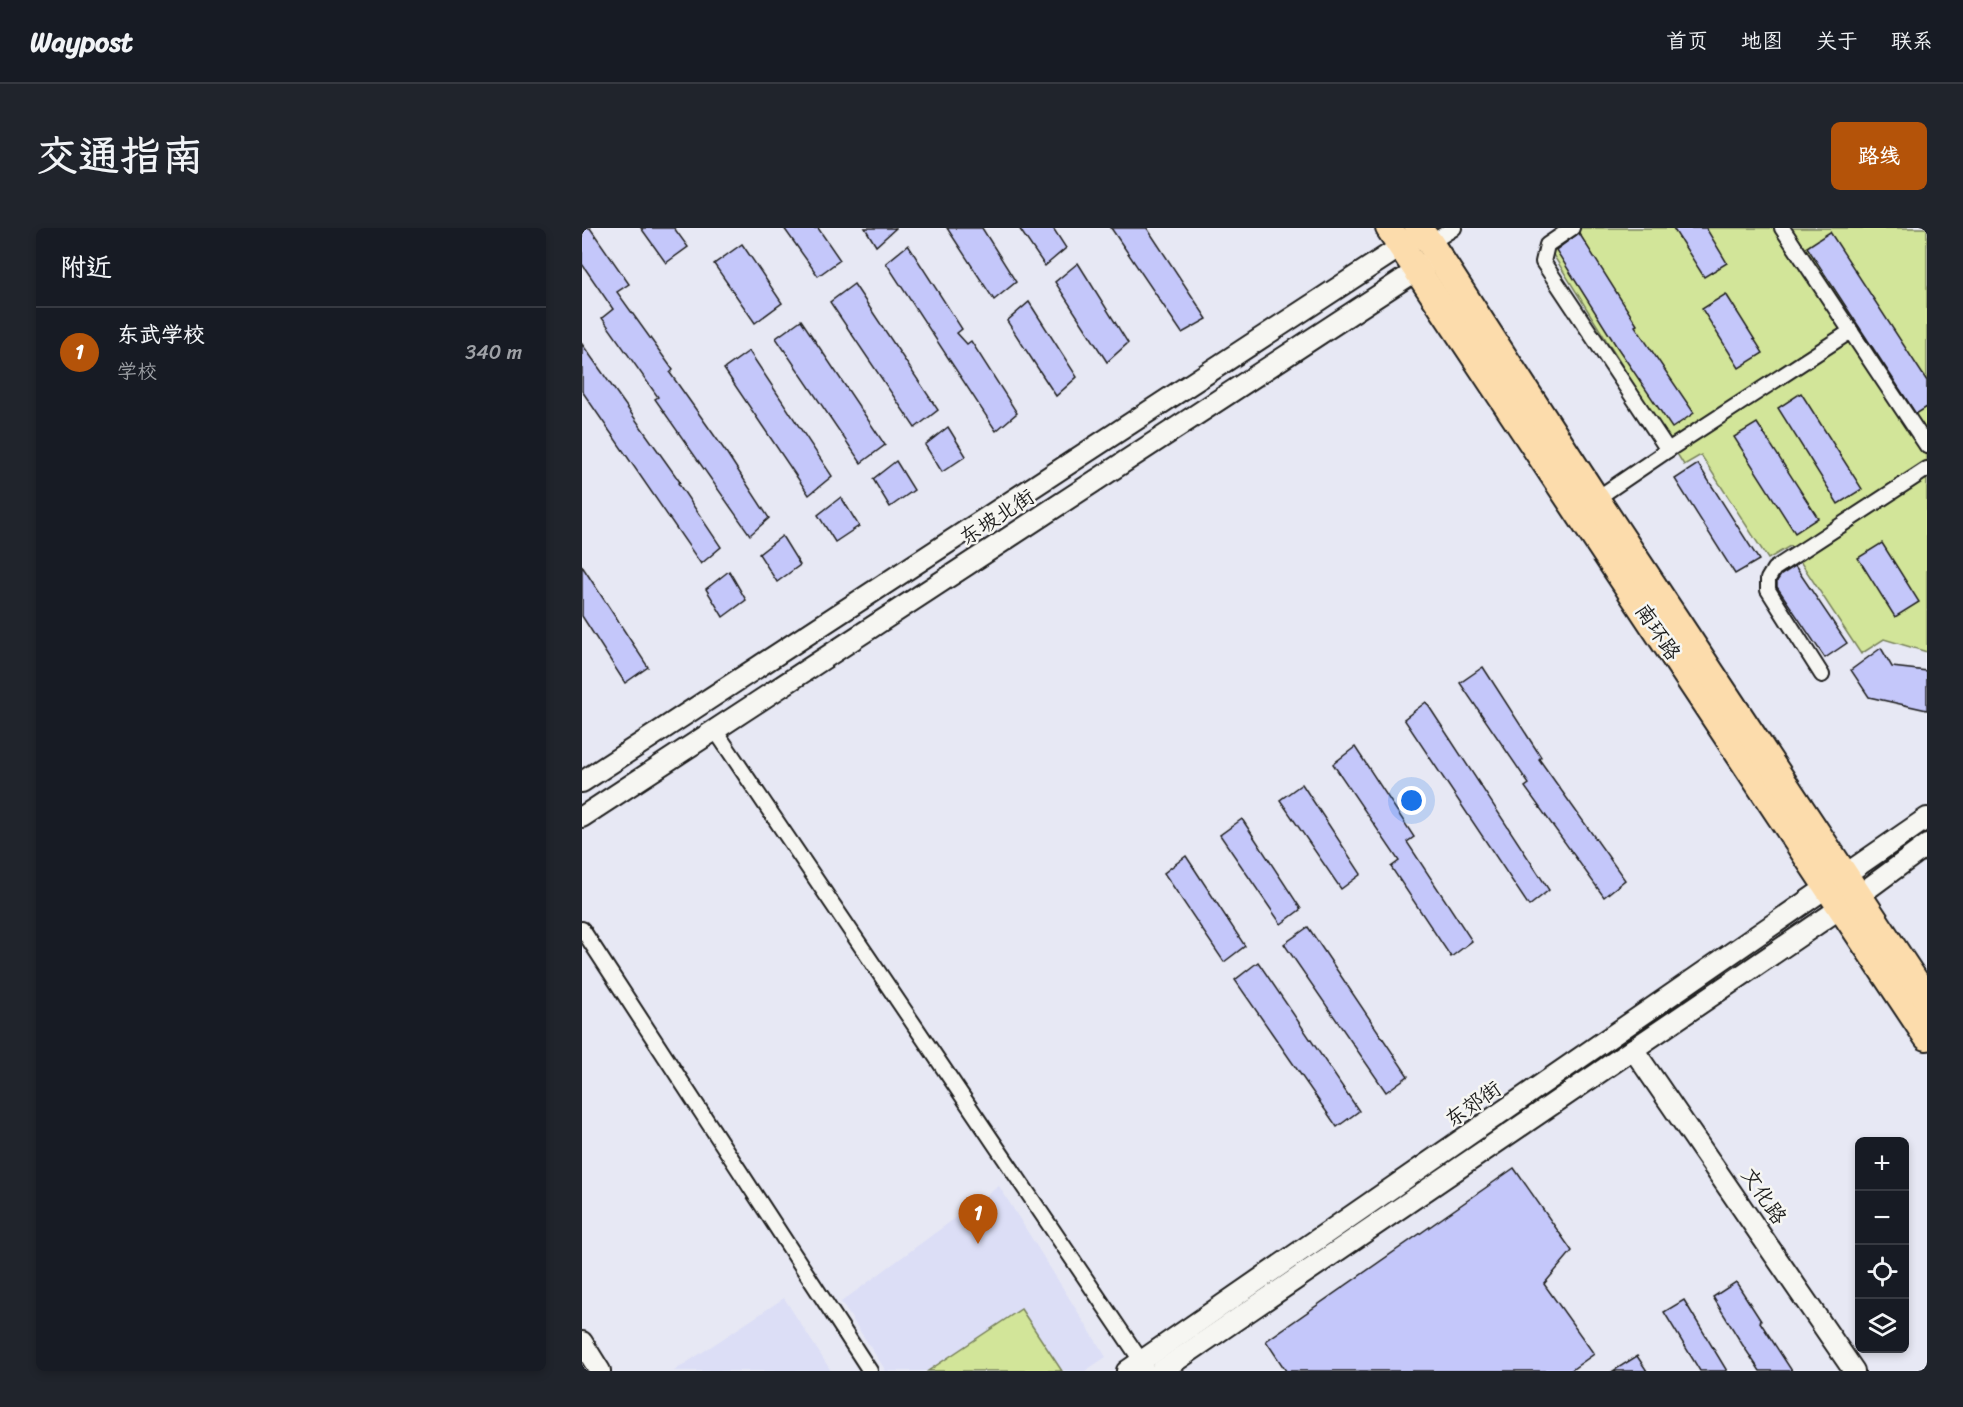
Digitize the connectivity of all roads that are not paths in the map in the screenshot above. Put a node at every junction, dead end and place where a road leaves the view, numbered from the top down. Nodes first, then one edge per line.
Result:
1 (1454, 228) edge
2 (1572, 228) edge
3 (1782, 228) edge
4 (1417, 244) edge
5 (1851, 331) junction
6 (1927, 446) edge
7 (1668, 450) junction
8 (1927, 470) edge
9 (1596, 499) junction
10 (1822, 675) dead end
11 (715, 730) junction
12 (582, 782) edge
13 (582, 818) edge
14 (1927, 818) edge
15 (1927, 845) edge
16 (1843, 892) junction
17 (582, 929) edge
18 (1927, 999) edge
19 (1927, 1037) edge
20 (1633, 1049) junction
21 (582, 1342) edge
22 (1138, 1368) edge
23 (600, 1371) edge
24 (870, 1371) edge
25 (1161, 1371) edge
26 (1854, 1371) edge

1 - 4 street
2 - 7 street
3 - 5 street
4 - 9 highway, 南环路
4 - 11 main road, 东坡北街
4 - 12 main road, 东坡北街
4 - 16 highway, 南环路
5 - 6 street
5 - 7 street
7 - 9 street
8 - 10 street
9 - 16 highway, 南环路
11 - 13 main road, 东坡北街
11 - 22 street
14 - 16 main road
15 - 16 main road
16 - 18 highway, 南环路
16 - 19 highway, 南环路
16 - 20 main road
16 - 22 main road, 东郊街
17 - 24 street
20 - 25 main road
20 - 26 main road, 文化路
21 - 23 main road

